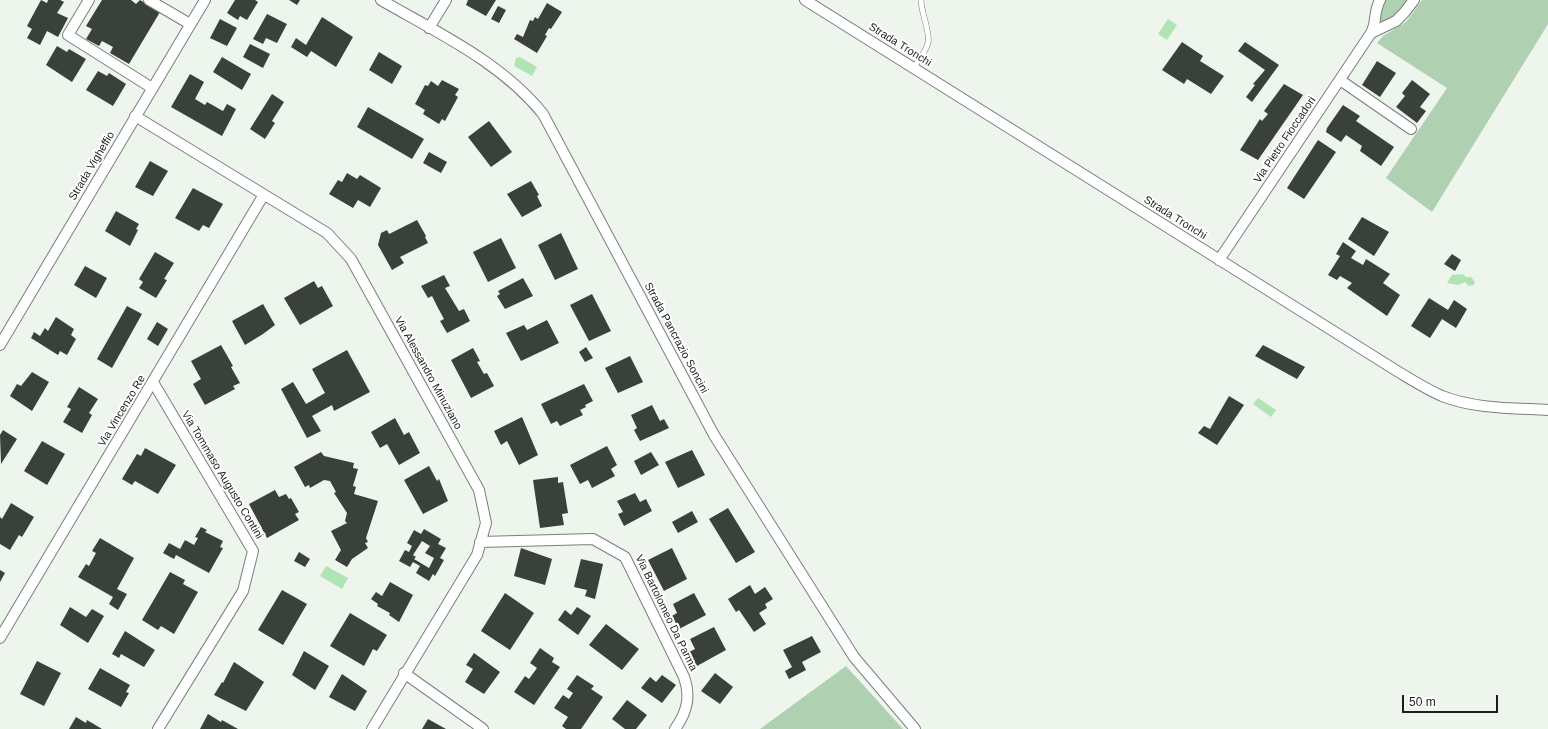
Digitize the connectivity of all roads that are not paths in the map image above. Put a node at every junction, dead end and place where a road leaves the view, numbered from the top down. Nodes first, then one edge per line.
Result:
1 (89, 0) edge
2 (149, 0) edge
3 (205, 0) edge
4 (381, 0) edge
5 (446, 0) edge
6 (805, 0) edge
7 (921, 0) edge
8 (1380, 0) edge
9 (1414, 0) edge
10 (190, 24) junction
11 (429, 28) junction
12 (1371, 34) junction
13 (914, 67) junction
14 (1340, 80) junction
15 (152, 88) junction
16 (135, 116) junction
17 (1411, 129) dead end
18 (263, 196) junction
19 (1219, 260) junction
20 (0, 345) edge
21 (153, 382) junction
22 (1548, 410) edge
23 (480, 542) junction
24 (0, 638) edge
25 (404, 673) junction
26 (158, 729) edge
27 (372, 729) edge
28 (483, 729) edge
29 (675, 729) edge
30 (915, 729) edge

1 - 15 street
2 - 10 street
3 - 10 street, Strada Vigheffio
4 - 11 street, Strada Pancrazio Soncini
5 - 11 street
6 - 13 street, Strada Tronchi
7 - 13 lane
8 - 12 street, Via Pietro Fioccadori
9 - 12 street, Via Pietro Fioccadori
10 - 15 street, Strada Vigheffio
11 - 30 street, Strada Pancrazio Soncini
12 - 14 street, Via Pietro Fioccadori
13 - 19 street, Strada Tronchi
14 - 17 street
14 - 19 street, Via Pietro Fioccadori
15 - 16 street, Strada Vigheffio
16 - 18 street, Via Alessandro Minuziano
16 - 20 street, Strada Vigheffio
18 - 21 street, Via Vincenzo Re
18 - 23 street, Via Alessandro Minuziano
19 - 22 street, Strada Tronchi
21 - 24 street, Via Vincenzo Re
21 - 26 street, Via Tommaso Augusto Contini
23 - 25 street, Via Alessandro Minuziano
23 - 29 street, Via Bartolomeo Da Parma
25 - 27 street, Via Alessandro Minuziano
25 - 28 street

